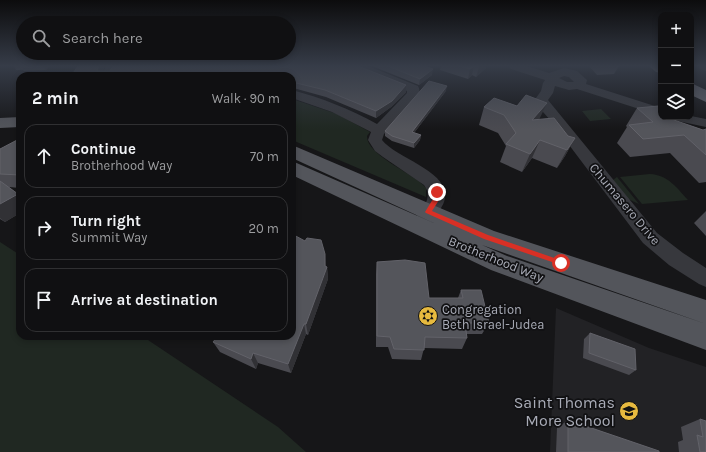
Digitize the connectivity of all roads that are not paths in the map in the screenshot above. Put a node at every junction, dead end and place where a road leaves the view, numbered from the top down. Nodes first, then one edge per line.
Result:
1 (408, 87) edge
2 (549, 87) edge
3 (567, 87) edge
4 (587, 87) edge
5 (590, 87) edge
6 (694, 90) edge
7 (296, 95) edge
8 (706, 97) edge
9 (658, 105) edge
10 (0, 111) edge
11 (16, 111) edge
12 (658, 111) edge
13 (556, 118) junction
14 (0, 122) edge
15 (16, 122) edge
16 (379, 131) junction
17 (296, 153) edge
18 (296, 169) edge
19 (423, 219) junction
20 (706, 278) edge
21 (706, 312) edge
22 (706, 337) edge

1 - 16 street
2 - 13 street, Chumasero Drive
3 - 13 street
4 - 12 street
5 - 9 street
6 - 8 highway
7 - 16 street
10 - 11 main road
13 - 20 street, Chumasero Drive
14 - 15 main road
16 - 19 street
17 - 19 main road, Brotherhood Way
18 - 19 main road, Brotherhood Way
19 - 21 main road, Brotherhood Way
19 - 22 main road, Brotherhood Way

